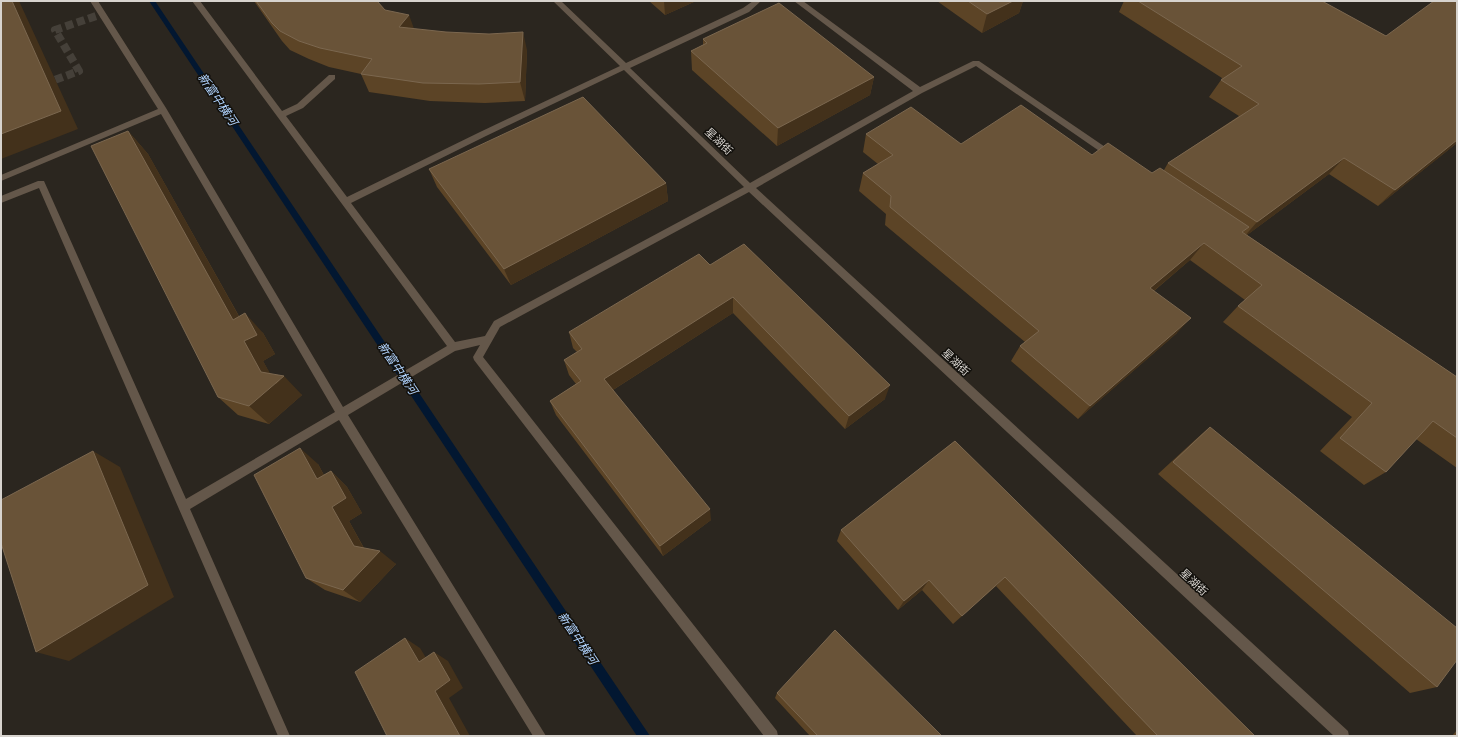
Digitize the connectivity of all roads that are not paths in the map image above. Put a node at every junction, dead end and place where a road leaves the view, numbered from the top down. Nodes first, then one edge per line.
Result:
1 (94, 1) edge
2 (196, 1) edge
3 (557, 1) edge
4 (758, 1) edge
5 (798, 1) edge
6 (625, 67) junction
7 (332, 77) dead end
8 (919, 92) junction
9 (163, 110) junction
10 (281, 115) junction
11 (1121, 161) edge
12 (1, 178) edge
13 (750, 187) junction
14 (1, 200) edge
15 (345, 202) junction
16 (488, 339) junction
17 (453, 347) junction
18 (341, 413) junction
19 (183, 507) junction
20 (284, 736) edge
21 (540, 736) edge
22 (772, 736) edge
23 (1343, 736) edge

1 - 9 street
2 - 10 street
3 - 6 street, 星湖街
4 - 6 street
5 - 8 street
6 - 13 street, 星湖街
6 - 15 street
7 - 10 street
8 - 11 street
8 - 13 street
9 - 12 street
9 - 18 street
10 - 15 street
13 - 16 street
13 - 23 street, 星湖街
14 - 19 street
15 - 17 street
16 - 17 street
16 - 22 street
17 - 18 street
18 - 19 street
18 - 21 street
19 - 20 street

